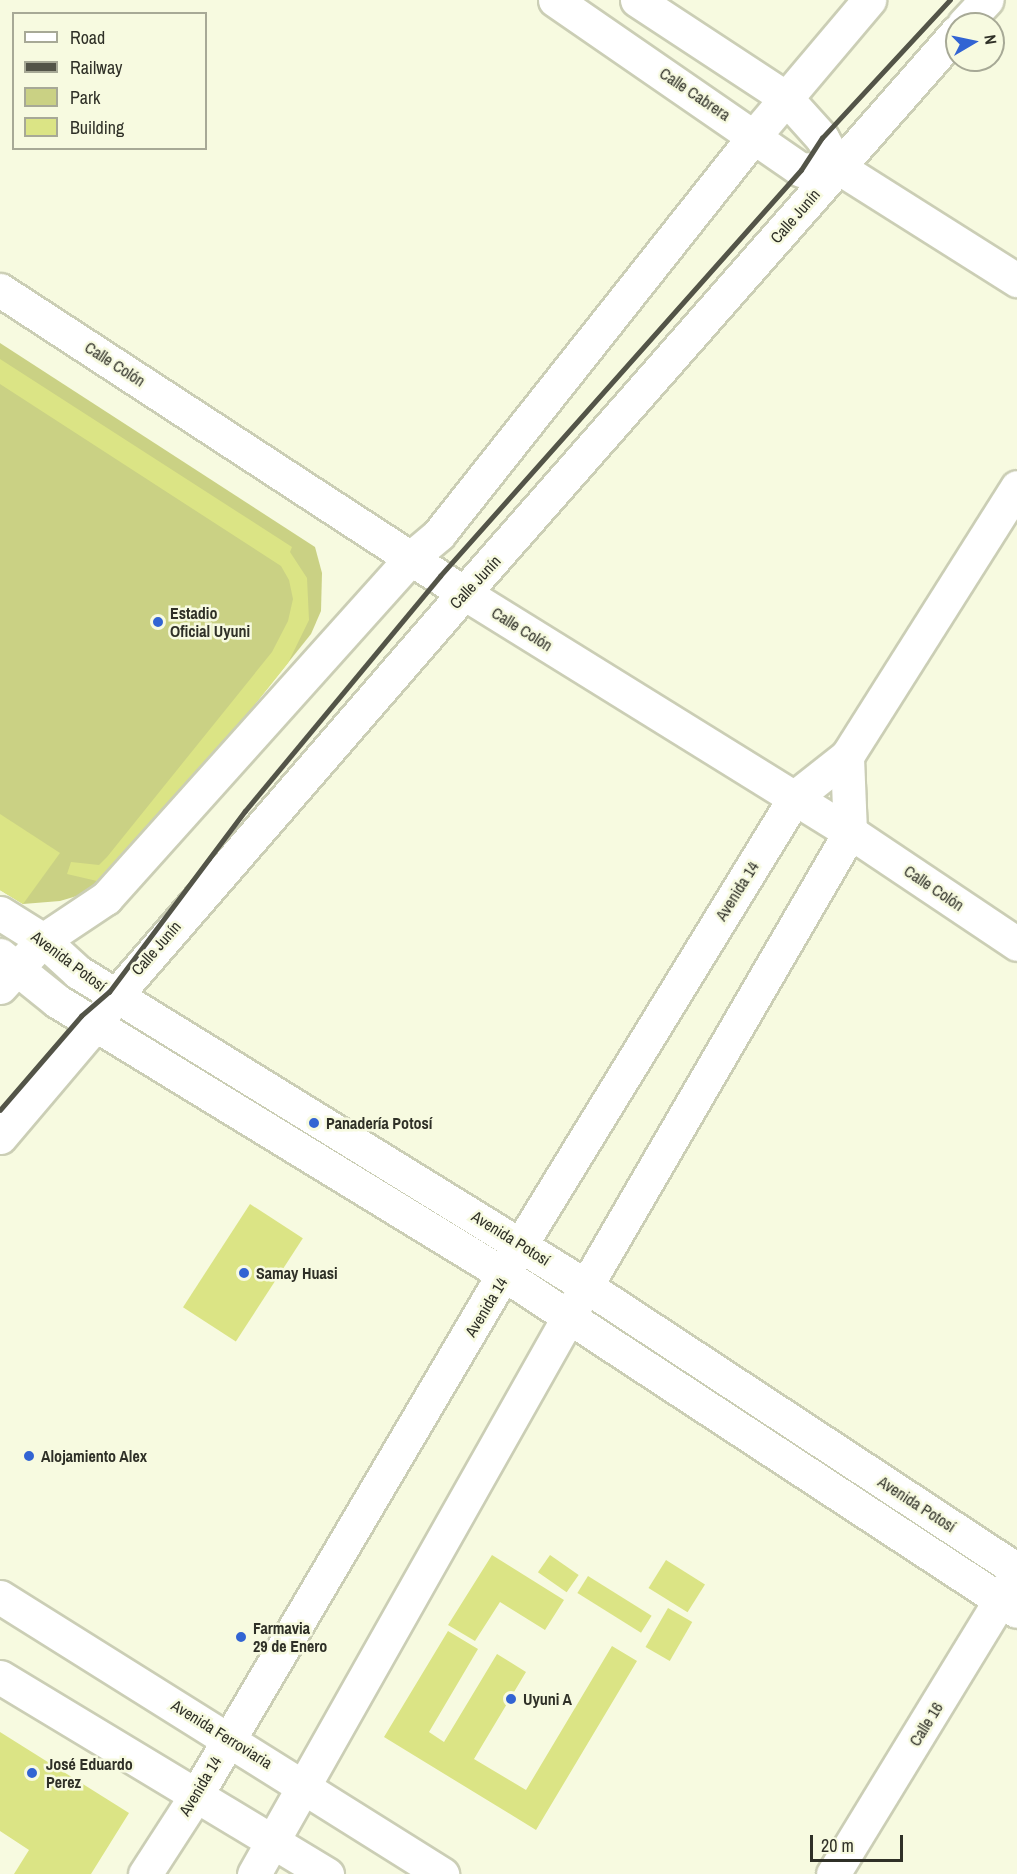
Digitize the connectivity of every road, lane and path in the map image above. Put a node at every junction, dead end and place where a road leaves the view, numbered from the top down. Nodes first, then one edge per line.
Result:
1 (555, 0) edge
2 (637, 0) edge
3 (868, 0) edge
4 (986, 0) edge
5 (975, 12) edge
6 (945, 46) edge
7 (786, 98) junction
8 (755, 135) junction
9 (838, 166) junction
10 (1017, 280) edge
11 (0, 290) edge
12 (1017, 487) edge
13 (412, 557) junction
14 (464, 593) junction
15 (846, 756) junction
16 (795, 797) junction
17 (850, 832) junction
18 (0, 914) edge
19 (43, 940) junction
20 (1017, 944) edge
21 (7, 970) edge
22 (116, 995) junction
23 (96, 1024) junction
24 (0, 1137) edge
25 (521, 1244) junction
26 (505, 1275) junction
27 (586, 1286) junction
28 (572, 1318) junction
29 (1017, 1572) edge
30 (0, 1597) edge
31 (1010, 1607) edge
32 (0, 1677) edge
33 (229, 1738) junction
34 (304, 1786) junction
35 (198, 1792) junction
36 (274, 1840) junction
37 (145, 1874) edge
38 (254, 1874) edge
39 (327, 1874) edge
40 (442, 1874) edge
41 (832, 1874) edge

1 - 8 main road, Calle Cabrera
2 - 7 main road
3 - 7 main road
4 - 5 main road
6 - 9 main road, Calle Junín
7 - 8 main road
7 - 9 main road
8 - 9 main road, Calle Cabrera
8 - 13 main road
9 - 10 main road
9 - 14 main road, Calle Junín
11 - 13 main road, Calle Colón
12 - 15 main road, Avenida 14
13 - 14 main road, Calle Colón
13 - 19 main road
14 - 16 main road, Calle Colón
14 - 22 main road, Calle Junín
15 - 16 main road, Avenida 14
15 - 17 main road
16 - 17 main road, Calle Colón
16 - 25 main road, Avenida 14
17 - 20 main road, Calle Colón
17 - 27 main road
18 - 19 main road, Avenida Potosí
19 - 21 main road
19 - 22 main road, Avenida Potosí
21 - 23 main road
22 - 23 main road, Calle Junín
22 - 25 main road, Avenida Potosí
23 - 24 main road, Calle Junín
23 - 26 main road
25 - 26 main road, Avenida 14
25 - 27 main road, Avenida Potosí
26 - 28 main road
26 - 33 main road, Avenida 14
27 - 28 main road
27 - 29 main road, Avenida Potosí
28 - 31 main road
28 - 34 main road
29 - 31 main road, Calle 16
30 - 33 main road, Avenida Ferroviaria
31 - 41 main road, Calle 16
32 - 35 main road
33 - 34 main road, Avenida Ferroviaria
33 - 35 main road, Avenida 14
34 - 36 main road
34 - 40 main road, Avenida Ferroviaria
35 - 36 main road
35 - 37 main road, Avenida 14
36 - 38 main road
36 - 39 main road

